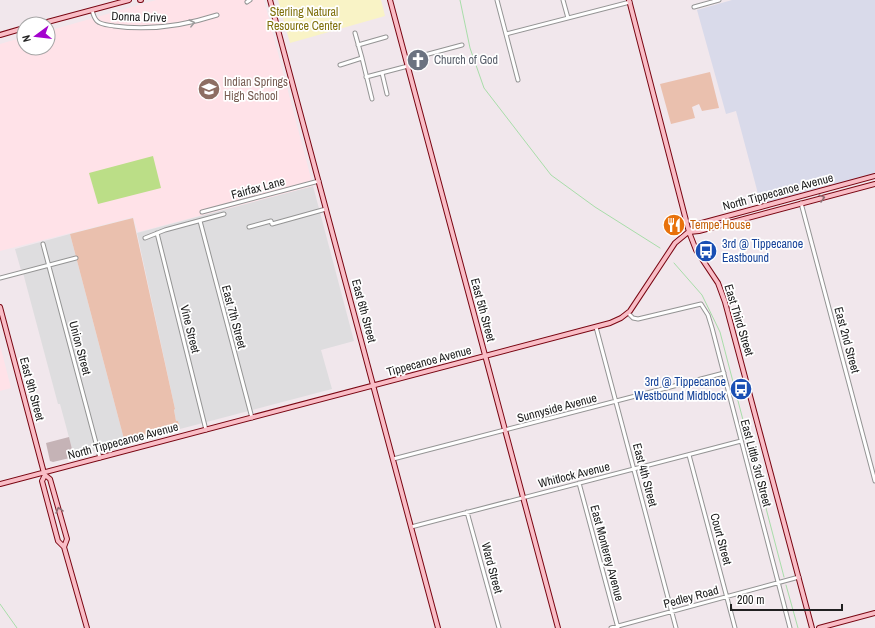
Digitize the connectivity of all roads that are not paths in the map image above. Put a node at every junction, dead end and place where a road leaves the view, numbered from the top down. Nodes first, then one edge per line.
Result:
1 (129, 0) edge
2 (270, 0) edge
3 (390, 0) edge
4 (497, 0) edge
5 (563, 0) edge
6 (719, 0) edge
7 (629, 1) edge
8 (694, 7) dead end
9 (92, 10) junction
10 (217, 16) dead end
11 (568, 18) junction
12 (56, 20) edge
13 (16, 30) edge
14 (355, 33) dead end
15 (506, 34) junction
16 (0, 35) edge
17 (386, 37) dead end
18 (358, 45) junction
19 (462, 45) dead end
20 (362, 58) junction
21 (406, 60) junction
22 (340, 65) dead end
23 (408, 66) junction
24 (382, 73) junction
25 (366, 77) junction
26 (518, 80) dead end
27 (388, 94) dead end
28 (372, 99) dead end
29 (875, 177) edge
30 (319, 181) junction
31 (875, 184) edge
32 (799, 197) junction
33 (801, 203) junction
34 (326, 209) junction
35 (202, 212) dead end
36 (224, 214) dead end
37 (200, 221) junction
38 (249, 227) dead end
39 (689, 232) junction
40 (157, 233) junction
41 (145, 238) dead end
42 (43, 244) dead end
43 (76, 258) dead end
44 (48, 265) junction
45 (658, 270) joint
46 (0, 278) edge
47 (0, 308) edge
48 (628, 313) junction
49 (596, 327) junction
50 (485, 356) junction
51 (724, 373) junction
52 (374, 386) junction
53 (616, 402) junction
54 (252, 418) junction
55 (206, 430) junction
56 (505, 431) junction
57 (741, 441) junction
58 (689, 455) junction
59 (100, 458) junction
60 (393, 459) junction
61 (634, 469) junction
62 (44, 474) junction
63 (875, 481) edge
64 (579, 483) junction
65 (0, 484) edge
66 (523, 497) junction
67 (467, 512) junction
68 (411, 527) junction
69 (64, 547) junction
70 (799, 576) junction
71 (778, 582) junction
72 (727, 597) junction
73 (672, 612) junction
74 (875, 613) edge
75 (558, 626) edge
76 (617, 627) edge
77 (86, 628) edge
78 (438, 628) edge
79 (499, 628) edge
80 (611, 628) edge
81 (676, 628) edge
82 (735, 628) edge
83 (790, 628) edge
84 (812, 628) edge
85 (819, 628) edge

1 - 9 street
2 - 30 street, East 6th Street
3 - 21 street, East 5th Street
4 - 15 street
5 - 11 street
6 - 8 street
7 - 11 street
7 - 39 street, East Third Street
9 -> 10 street, Donna Drive
9 - 12 street
11 - 15 street
13 - 16 street
14 - 18 street
15 - 26 street
17 - 18 street
18 - 20 street
19 - 21 street
20 - 22 street
20 - 25 street
21 - 23 street, East 5th Street
23 - 24 street
23 - 50 street, East 5th Street
24 - 25 street
24 - 27 street
25 - 28 street
29 - 32 street, North Tippecanoe Avenue
30 - 34 street, East 6th Street
30 - 35 street, Fairfax Lane
33 -> 31 street, North Tippecanoe Avenue
32 - 33 street
32 - 39 street, North Tippecanoe Avenue
33 - 39 street, North Tippecanoe Avenue
33 - 63 street, East 2nd Street
34 - 38 street
34 - 52 street, East 6th Street
36 - 37 street, Fairfax Lane
37 - 40 street, Fairfax Lane
37 - 54 street, East 7th Street
39 - 45 street, North Tippecanoe Avenue
39 - 70 street, East Third Street
40 - 41 street, Fairfax Lane
40 - 55 street, Vine Street
42 - 44 street, Union Street
43 - 44 street
44 - 46 street
44 - 59 street, Union Street
45 - 48 street, Tippecanoe Avenue
47 - 62 street, East 9th Street
48 - 49 street, Tippecanoe Avenue
48 - 51 street, East Little 3rd Street
49 - 50 street, Tippecanoe Avenue
49 - 53 street, East 4th Street
50 - 52 street, Tippecanoe Avenue
50 - 56 street, East 5th Street
51 - 53 street, Sunnyside Avenue
51 - 57 street, East Little 3rd Street
52 - 54 street, Tippecanoe Avenue
52 - 60 street, East 6th Street
53 - 56 street, Sunnyside Avenue
53 - 61 street, East 4th Street
54 - 55 street, North Tippecanoe Avenue
55 - 59 street, North Tippecanoe Avenue
56 - 60 street, Sunnyside Avenue
56 - 66 street, East 5th Street
57 - 58 street, Whitlock Avenue
57 - 71 street, East Little 3rd Street
58 - 61 street, Whitlock Avenue
58 - 72 street, Court Street
59 - 62 street, North Tippecanoe Avenue
60 - 68 street, East 6th Street
61 - 64 street, Whitlock Avenue
61 - 73 street, East 4th Street
62 - 65 street, North Tippecanoe Avenue
62 - 69 street, East 9th Street
69 -> 62 street, East 9th Street
64 - 66 street, Whitlock Avenue
64 - 76 street, East Monterey Avenue
66 - 67 street, Whitlock Avenue
66 - 75 street, East 5th Street
67 - 68 street, Whitlock Avenue
67 - 79 street, Ward Street
68 - 78 street, East 6th Street
69 - 77 street, East 9th Street
70 - 71 street, Pedley Road
70 - 84 street, East Third Street
71 - 72 street, Pedley Road
71 - 83 street, East Little 3rd Street
72 - 73 street, Pedley Road
72 - 82 street, Court Street
73 - 76 street, Pedley Road
73 - 81 street, East 4th Street
74 - 85 street
76 - 80 street, Pedley Road

